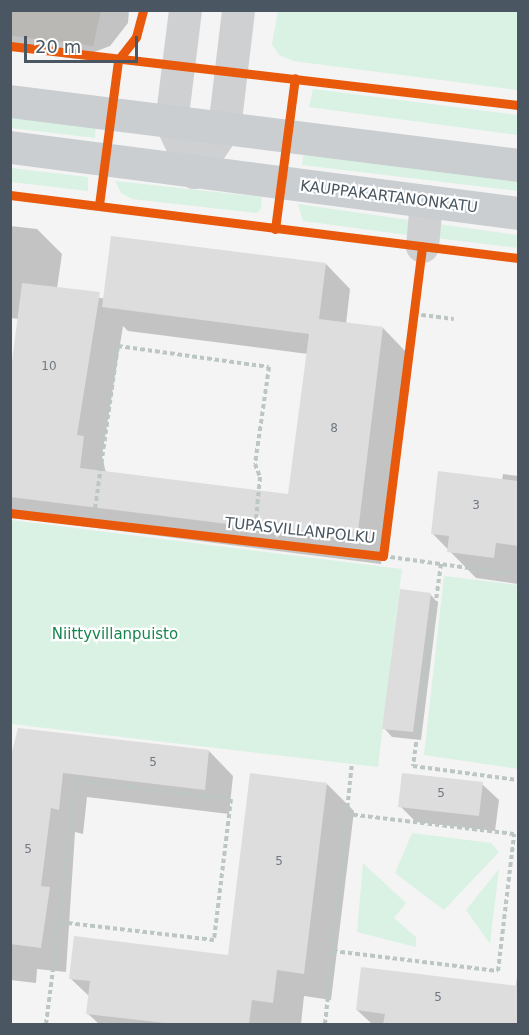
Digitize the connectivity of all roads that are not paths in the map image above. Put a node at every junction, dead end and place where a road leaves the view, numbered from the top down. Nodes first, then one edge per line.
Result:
1 (184, 10) edge
2 (238, 10) edge
3 (10, 101) edge
4 (171, 122) junction
5 (224, 128) junction
6 (10, 147) edge
7 (519, 165) edge
8 (194, 172) junction
9 (426, 201) junction
10 (519, 213) edge
11 (422, 246) dead end

1 - 4 street
2 - 5 street
3 - 4 main road
4 - 5 main road
4 - 8 street
5 - 7 main road
5 - 8 street
6 - 8 main road, KAUPPAKARTANONKATU
8 - 9 main road, KAUPPAKARTANONKATU
9 - 10 main road, KAUPPAKARTANONKATU
9 - 11 street

